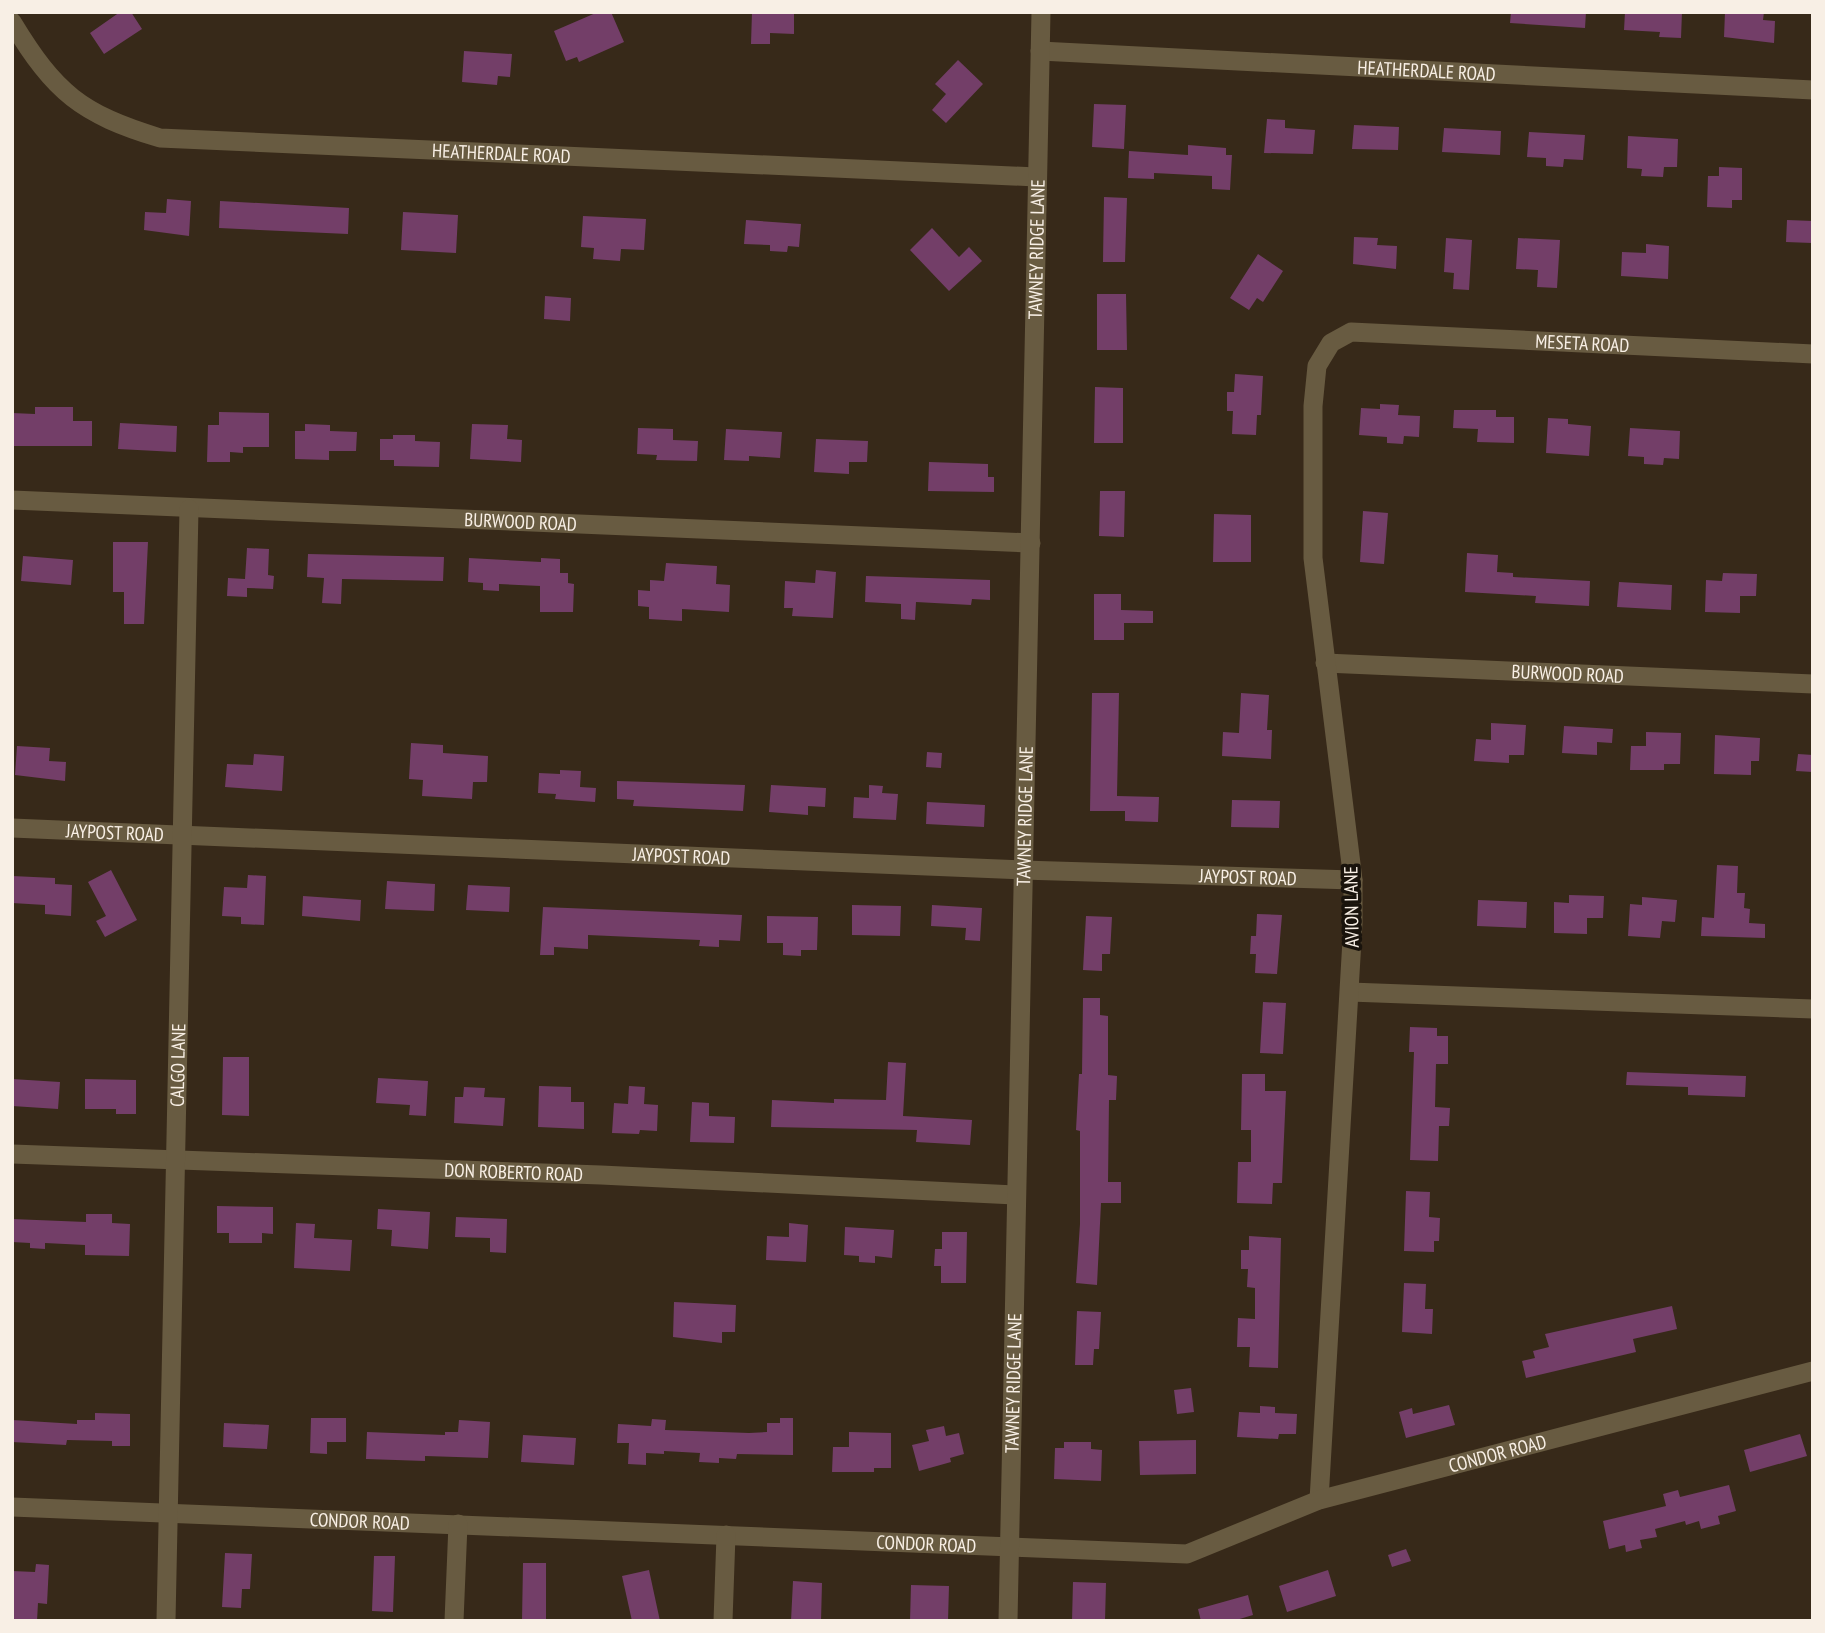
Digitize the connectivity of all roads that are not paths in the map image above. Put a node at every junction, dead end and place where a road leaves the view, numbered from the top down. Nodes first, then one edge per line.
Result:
1 (1041, 12) edge
2 (12, 22) edge
3 (1040, 51) junction
4 (1813, 90) edge
5 (1036, 177) junction
6 (1351, 332) joint
7 (1813, 354) edge
8 (12, 500) edge
9 (189, 509) junction
10 (1031, 543) junction
11 (1325, 663) junction
12 (1813, 684) edge
13 (12, 828) edge
14 (184, 835) junction
15 (1022, 870) junction
16 (1353, 880) junction
17 (1350, 992) junction
18 (1813, 1009) edge
19 (12, 1154) edge
20 (176, 1161) junction
21 (1015, 1195) junction
22 (1813, 1371) edge
23 (1319, 1500) junction
24 (12, 1507) edge
25 (169, 1513) junction
26 (457, 1524) junction
27 (726, 1535) junction
28 (1009, 1545) junction
29 (166, 1621) edge
30 (454, 1621) edge
31 (723, 1621) edge
32 (1007, 1621) edge

1 - 3 street, TAWNEY RIDGE LANE
2 - 5 street, HEATHERDALE ROAD
3 - 4 street, HEATHERDALE ROAD
3 - 5 street, TAWNEY RIDGE LANE
5 - 10 street, TAWNEY RIDGE LANE
6 - 7 street, MESETA ROAD
6 - 11 street, AVION LANE
8 - 9 street, BURWOOD ROAD
9 - 10 street, BURWOOD ROAD
9 - 14 street, CALGO LANE
10 - 15 street, TAWNEY RIDGE LANE
11 - 12 street, BURWOOD ROAD
11 - 16 street, AVION LANE
13 - 14 street, JAYPOST ROAD
14 - 15 street, JAYPOST ROAD
14 - 20 street, CALGO LANE
15 - 16 street, JAYPOST ROAD
15 - 21 street, TAWNEY RIDGE LANE
16 - 17 street, AVION LANE
17 - 18 street
17 - 23 street, AVION LANE
19 - 20 street, DON ROBERTO ROAD
20 - 21 street, DON ROBERTO ROAD
20 - 25 street, CALGO LANE
21 - 28 street, TAWNEY RIDGE LANE
22 - 23 street, CONDOR ROAD
23 - 28 street, CONDOR ROAD
24 - 25 street, CONDOR ROAD
25 - 26 street, CONDOR ROAD
25 - 29 street, CALGO LANE
26 - 27 street, CONDOR ROAD
26 - 30 street
27 - 28 street, CONDOR ROAD
27 - 31 street
28 - 32 street, TAWNEY RIDGE LANE

